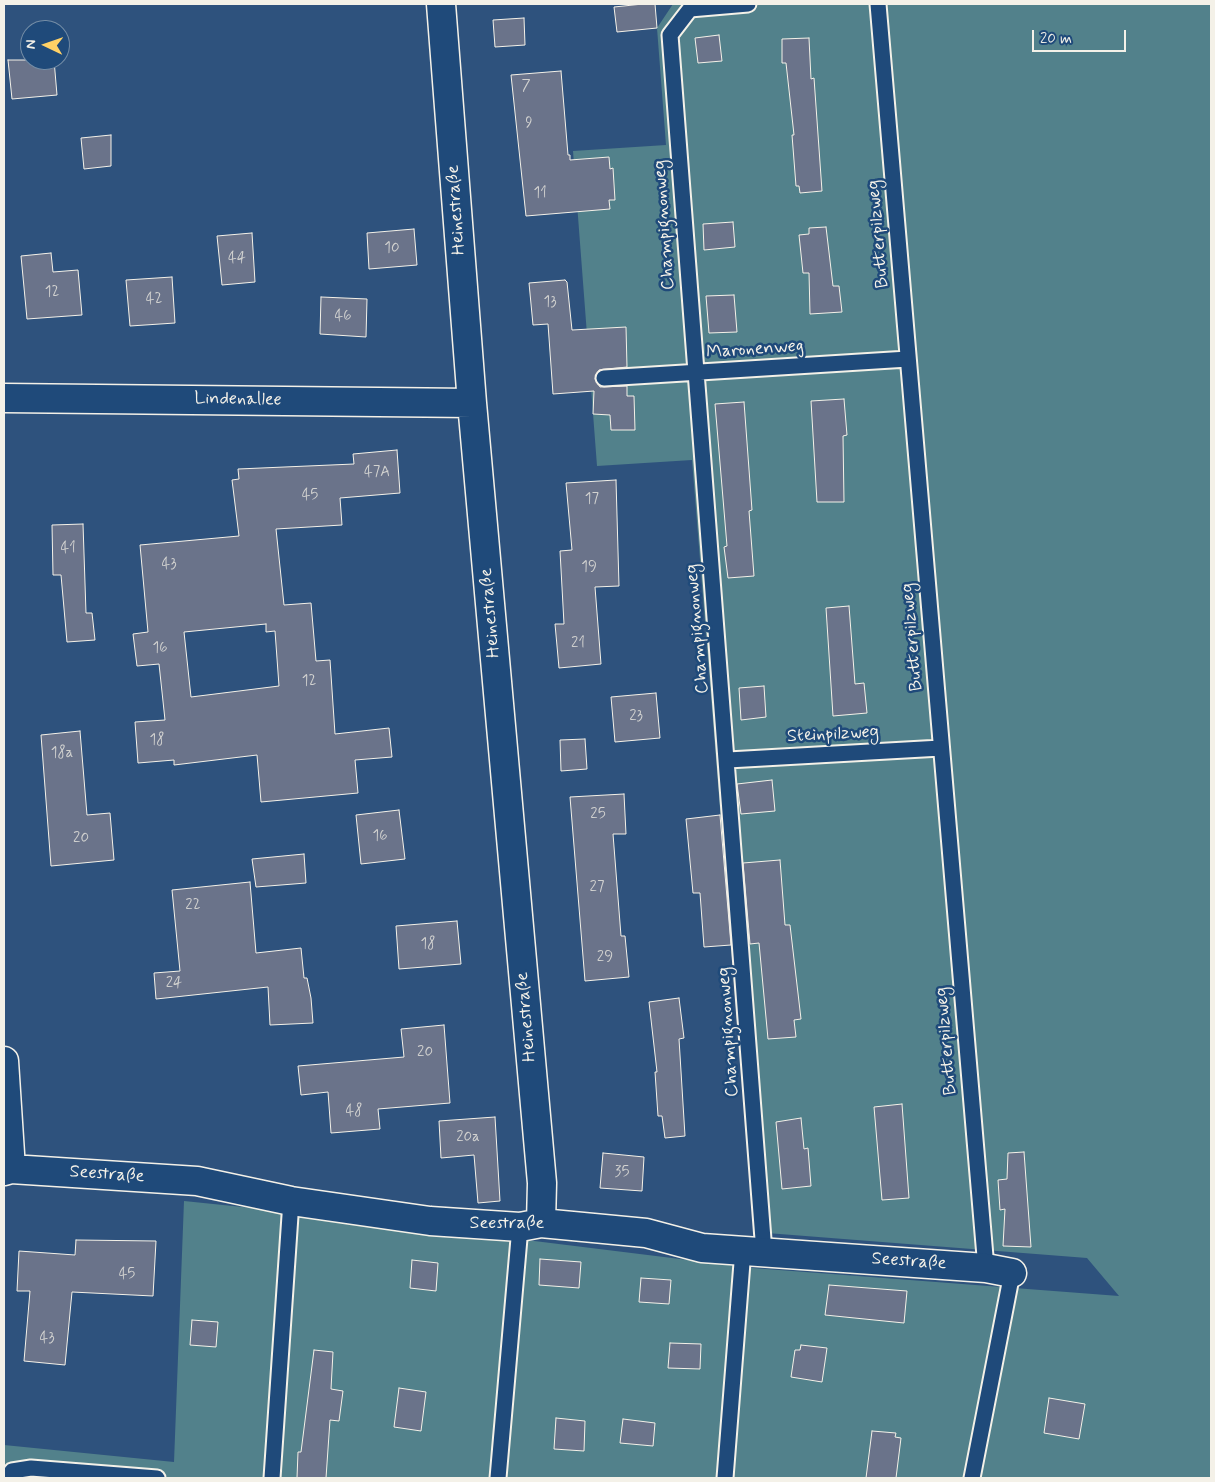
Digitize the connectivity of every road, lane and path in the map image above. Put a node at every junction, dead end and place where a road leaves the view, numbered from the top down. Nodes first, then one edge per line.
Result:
1 (442, 4) edge
2 (748, 4) edge
3 (878, 4) edge
4 (908, 358) junction
5 (695, 373) junction
6 (604, 378) dead end
7 (4, 398) edge
8 (472, 403) junction
9 (941, 748) junction
10 (728, 760) junction
11 (4, 1061) edge
12 (8, 1170) edge
13 (291, 1201) junction
14 (530, 1225) junction
15 (754, 1251) junction
16 (999, 1270) junction
17 (7, 1478) edge
18 (157, 1478) edge
19 (272, 1478) edge
20 (498, 1478) edge
21 (725, 1478) edge
22 (972, 1478) edge

1 - 8 street, Heinestraße
2 - 5 lane, Champignonweg
3 - 4 lane, Butterpilzweg
4 - 5 lane, Maronenweg
4 - 9 lane, Butterpilzweg
5 - 6 lane, Maronenweg
5 - 10 lane, Champignonweg
7 - 8 street, Lindenallee
8 - 14 street, Heinestraße
9 - 10 lane, Steinpilzweg
9 - 16 lane, Butterpilzweg
10 - 15 lane, Champignonweg
11 - 12 street
12 - 13 street, Seestraße
13 - 14 street, Seestraße
13 - 19 lane
14 - 15 street, Seestraße
14 - 20 lane
15 - 16 street, Seestraße
15 - 21 lane, Champignonweg
16 - 22 lane, Butterpilzweg
17 - 18 lane

